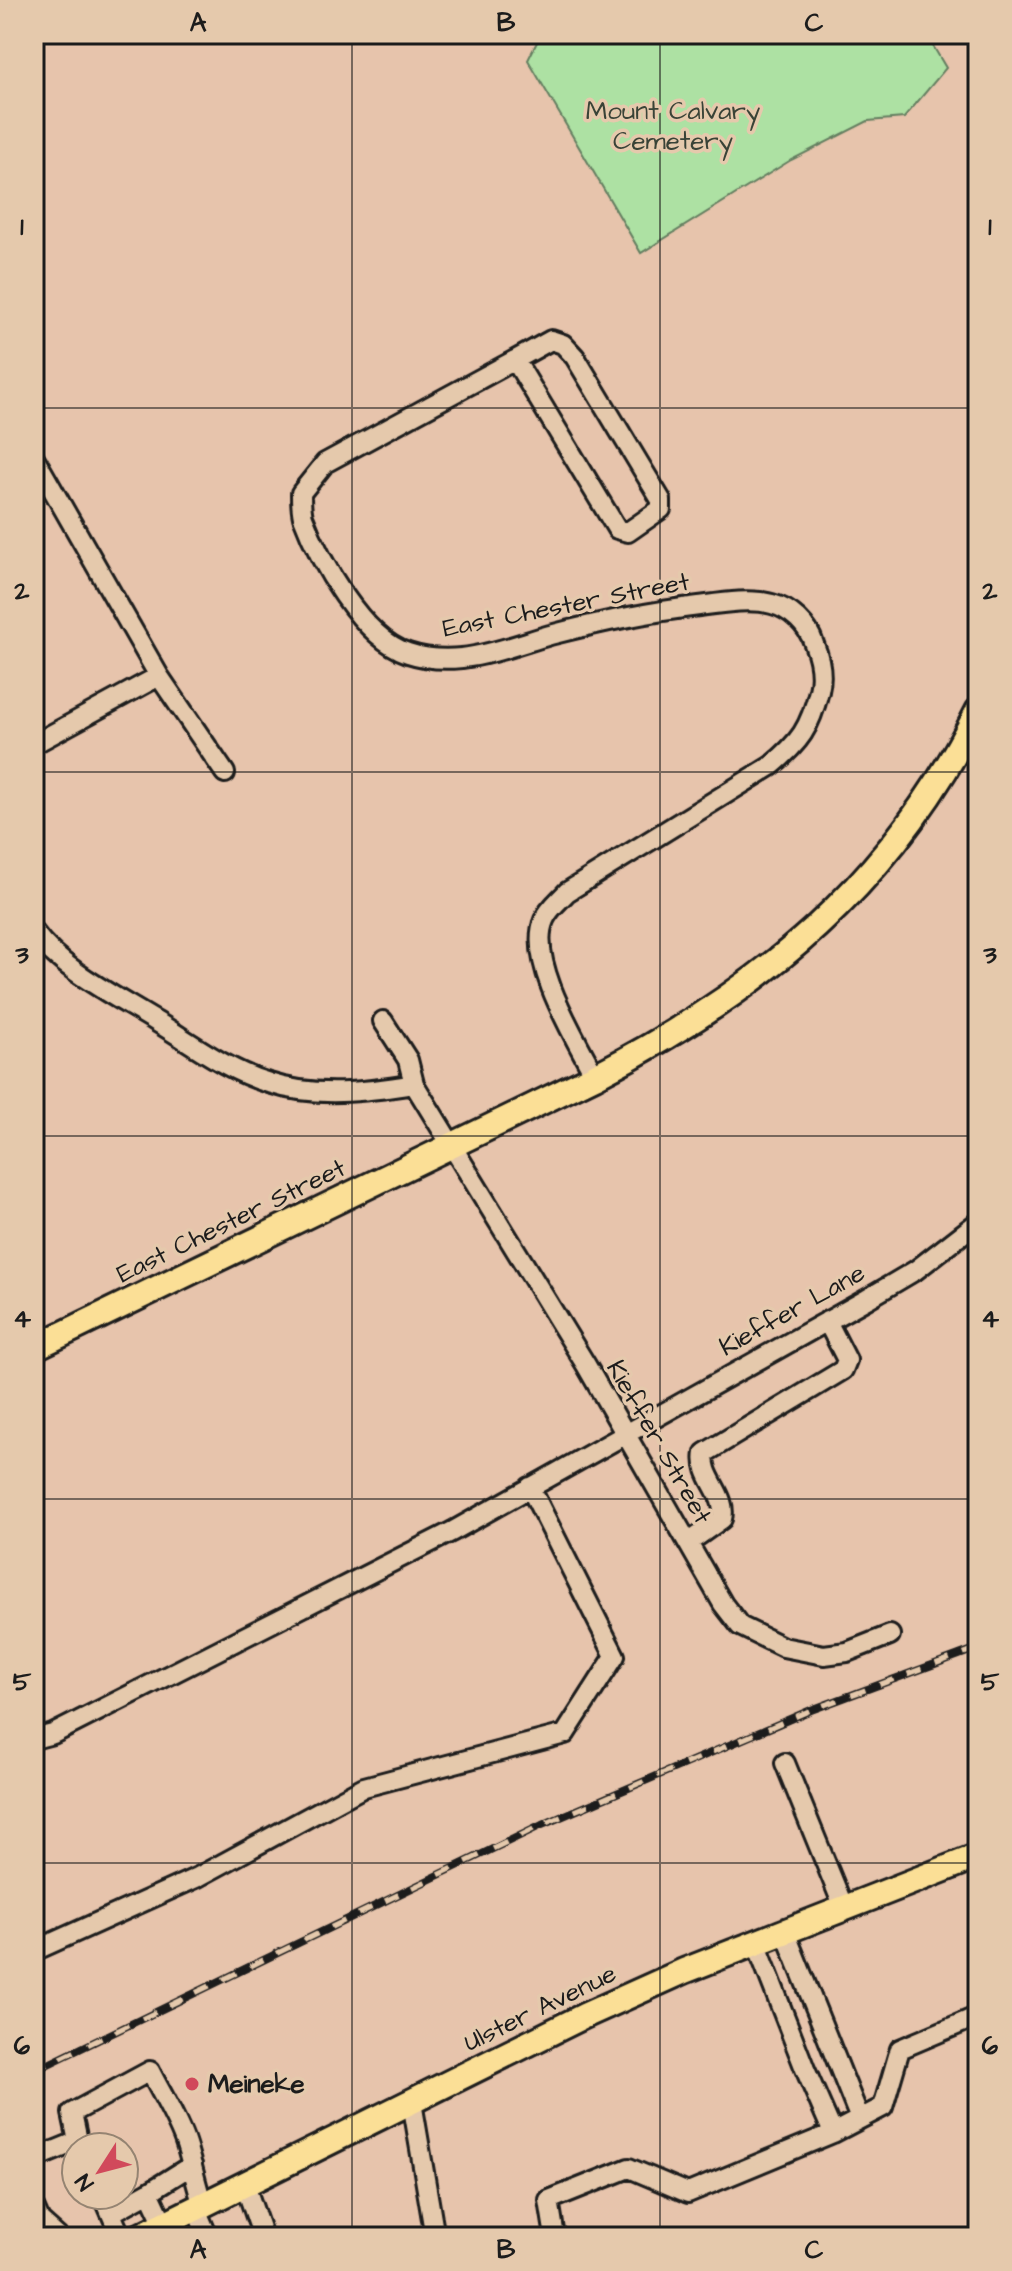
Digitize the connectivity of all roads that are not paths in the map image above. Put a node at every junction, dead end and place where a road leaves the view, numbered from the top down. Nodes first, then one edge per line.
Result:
1 (515, 360) junction
2 (34, 457) edge
3 (159, 676) junction
4 (978, 711) edge
5 (34, 744) edge
6 (225, 773) dead end
7 (34, 932) edge
8 (383, 1021) dead end
9 (595, 1076) junction
10 (414, 1084) junction
11 (453, 1145) junction
12 (978, 1222) edge
13 (827, 1321) junction
14 (34, 1348) edge
15 (625, 1433) junction
16 (530, 1487) junction
17 (688, 1543) junction
18 (890, 1635) dead end
19 (34, 1739) edge
20 (785, 1763) dead end
21 (978, 1856) edge
22 (844, 1908) junction
23 (785, 1932) junction
24 (756, 1943) junction
25 (34, 1951) edge
26 (978, 2016) edge
27 (412, 2102) junction
28 (860, 2119) junction
29 (77, 2131) edge
30 (833, 2133) junction
31 (60, 2151) edge
32 (34, 2159) edge
33 (192, 2165) junction
34 (245, 2185) junction
35 (149, 2192) junction
36 (200, 2207) junction
37 (111, 2213) joint
38 (37, 2222) edge
39 (164, 2224) junction
40 (58, 2237) edge
41 (121, 2237) edge
42 (138, 2237) edge
43 (208, 2237) edge
44 (263, 2237) edge
45 (435, 2237) edge
46 (555, 2237) edge

1 - 1 street
1 - 9 street, East Chester Street
2 - 3 street
3 - 5 street
3 - 6 street
4 - 9 main road, East Chester Street
7 - 10 street
8 - 10 street, Kieffer Street
9 - 11 main road, East Chester Street
10 - 11 street, Kieffer Street
11 - 14 main road, East Chester Street
11 - 15 street, Kieffer Street
12 - 13 street, Kieffer Lane
13 - 15 street, Kieffer Lane
13 - 17 street
15 - 16 street, Kieffer Lane
15 - 17 street, Kieffer Street
16 - 19 street, Kieffer Lane
16 - 25 street
17 - 18 street, Kieffer Street
20 - 22 street
21 - 22 main road, Ulster Avenue
22 - 23 main road, Ulster Avenue
23 - 24 main road, Ulster Avenue
23 - 28 street
24 - 27 main road, Ulster Avenue
24 - 30 street
26 - 28 street
27 - 34 main road, Ulster Avenue
27 - 45 street
28 - 30 street
29 - 33 street
30 - 46 street
31 - 32 street
33 - 35 street
33 - 36 street
34 - 36 main road, Ulster Avenue
34 - 44 street
35 - 37 street
35 - 39 street
36 - 39 main road, Ulster Avenue
36 - 43 street
37 - 41 street
38 - 40 street
39 - 42 main road, Ulster Avenue

